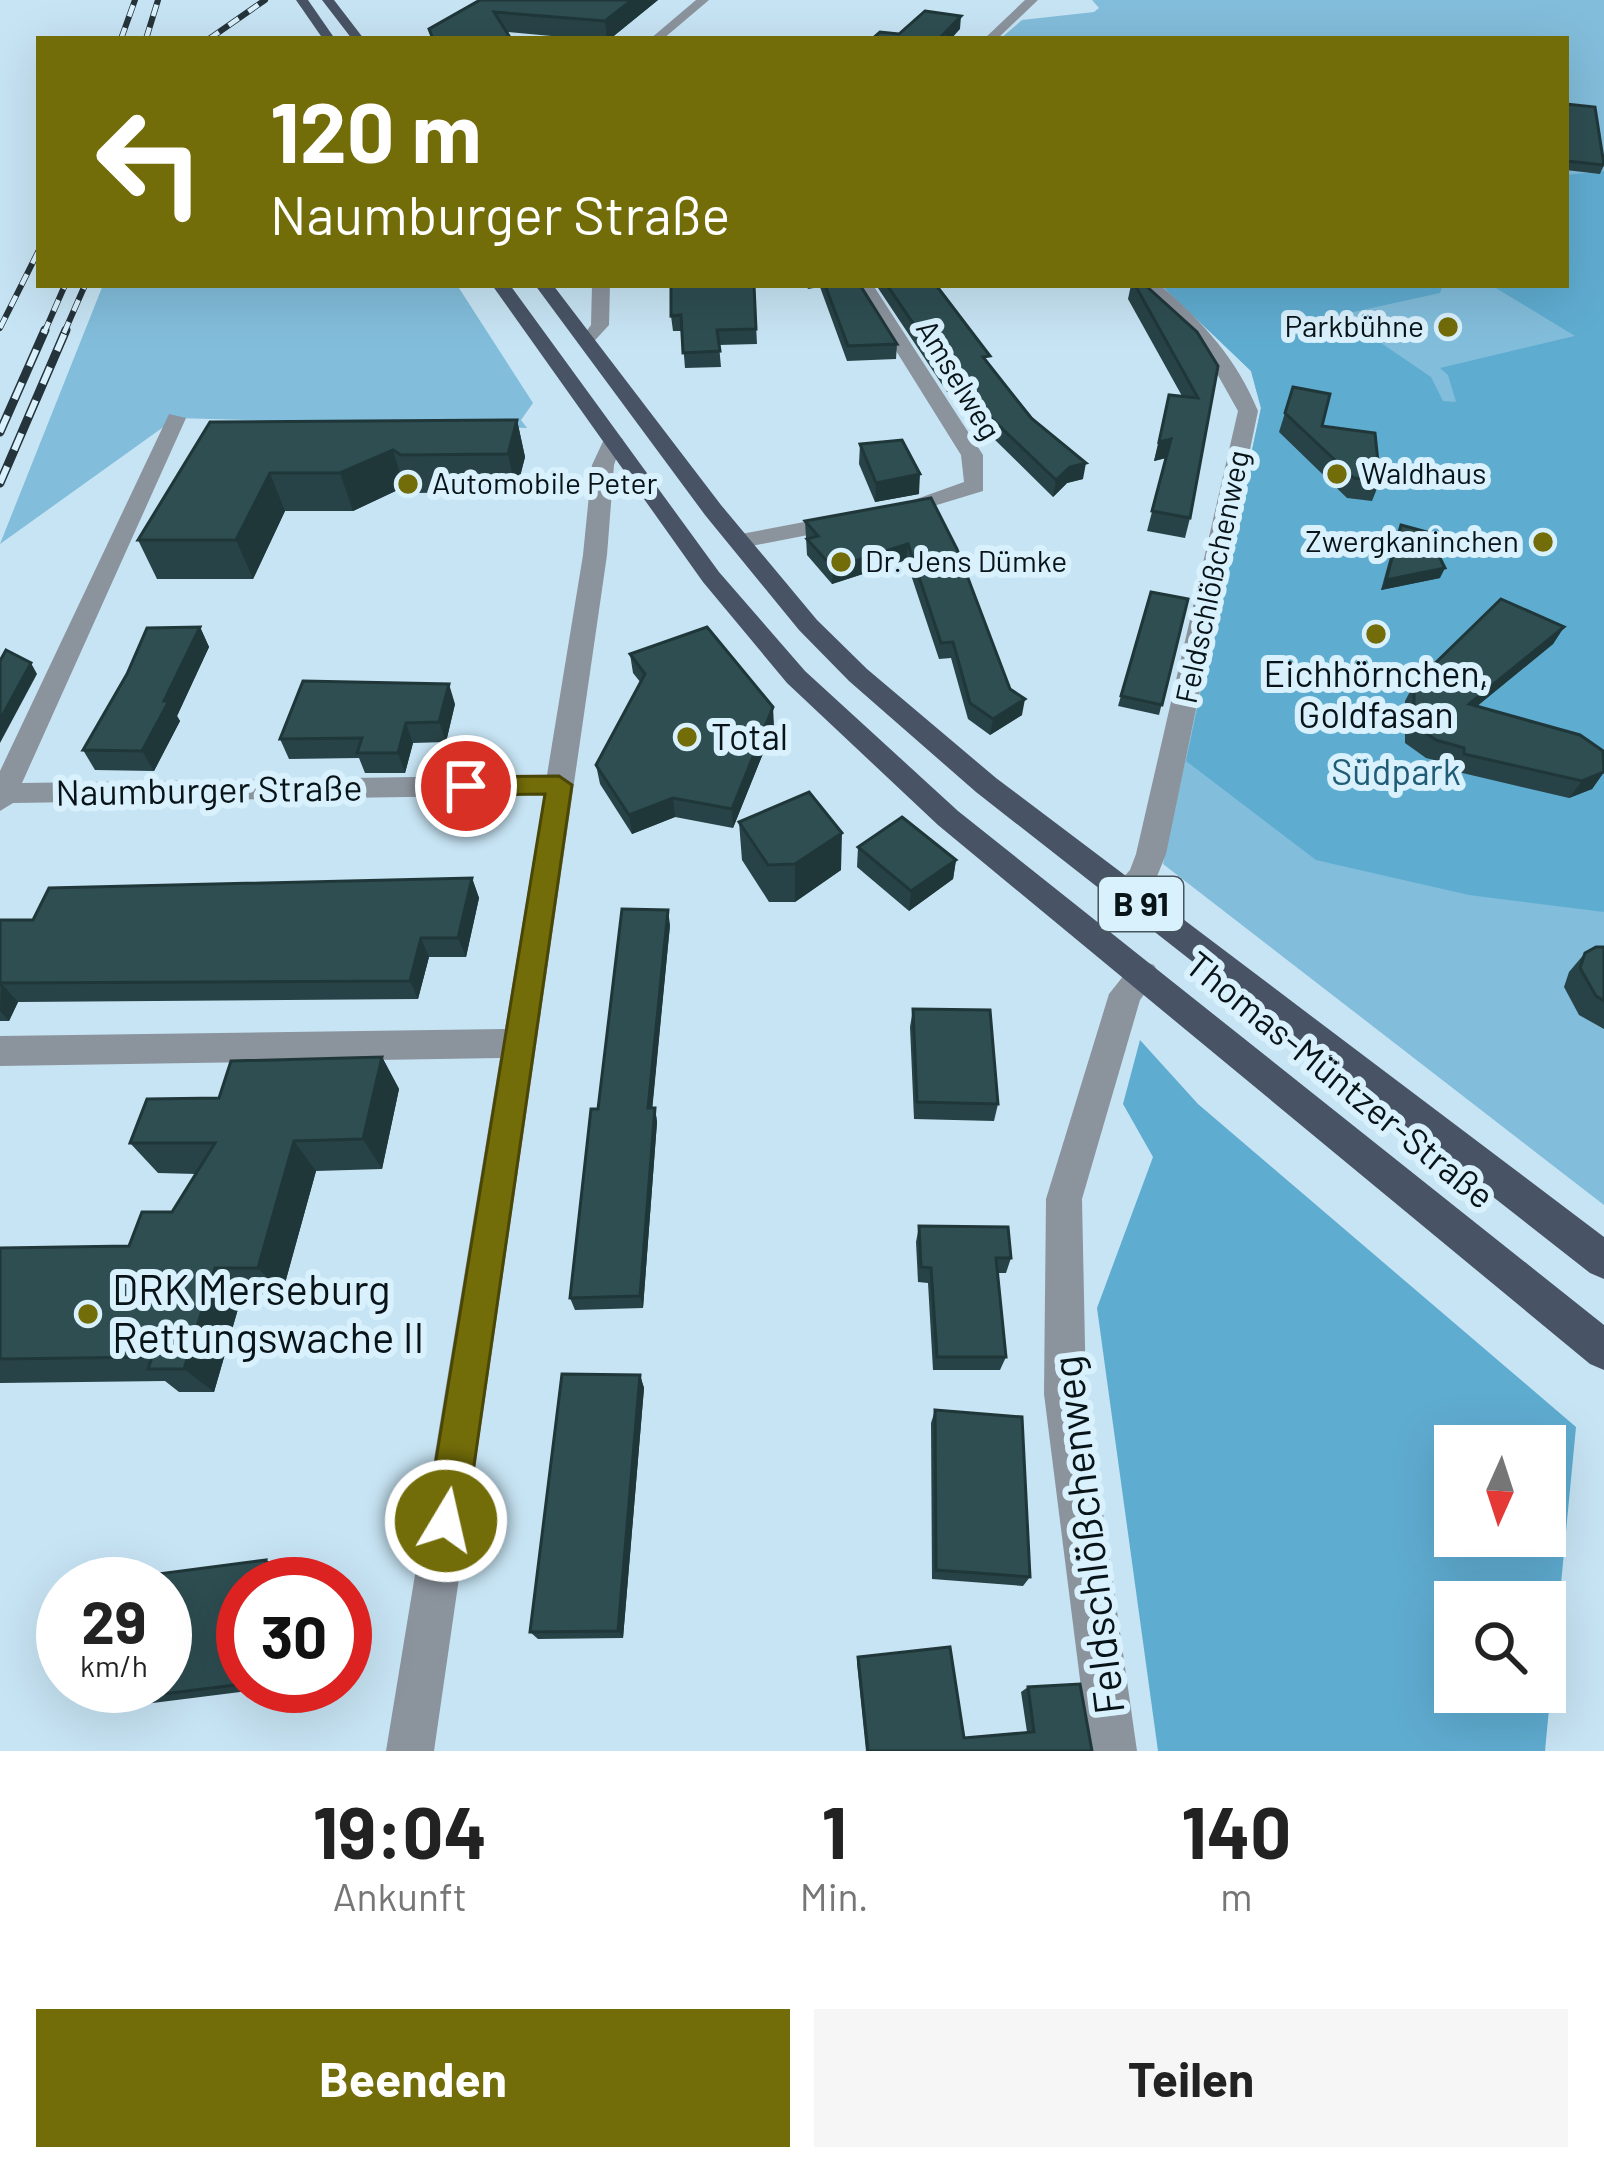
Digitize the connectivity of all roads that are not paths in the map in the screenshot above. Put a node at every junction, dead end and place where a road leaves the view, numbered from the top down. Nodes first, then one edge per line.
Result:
1 (302, 0) edge
2 (328, 0) edge
3 (704, 0) edge
4 (1032, 0) edge
5 (327, 36) edge
6 (356, 36) edge
7 (660, 36) edge
8 (993, 36) edge
9 (503, 288) edge
10 (546, 288) edge
11 (601, 288) edge
12 (866, 288) edge
13 (1153, 288) edge
14 (587, 343) junction
15 (176, 418) dead end
16 (613, 439) junction
17 (753, 538) junction
18 (559, 785) junction
19 (2, 797) edge
20 (1125, 892) junction
21 (1143, 974) junction
22 (520, 1043) junction
23 (0, 1051) edge
24 (1604, 1260) edge
25 (1604, 1350) edge
26 (410, 1751) edge
27 (1113, 1751) edge

1 - 5 main road
2 - 6 main road
3 - 7 street
4 - 8 street
9 - 16 main road, Thomas-Müntzer-Straße / B 91
10 - 14 main road, B 91
11 - 14 street
12 - 17 street, Amselweg
13 - 20 street, Feldschlößchenweg
14 - 17 main road, Thomas-Müntzer-Straße / B 91
15 - 19 street, Naumburger Straße
16 - 18 street
16 - 21 main road, Thomas-Müntzer-Straße / B 91
17 - 20 main road, Thomas-Müntzer-Straße / B 91
18 - 19 street, Naumburger Straße
18 - 22 street
20 - 24 main road, Thomas-Müntzer-Straße / B 91
21 - 25 main road, Thomas-Müntzer-Straße / B 91
21 - 27 street, Feldschlößchenweg
22 - 23 street
22 - 26 street

